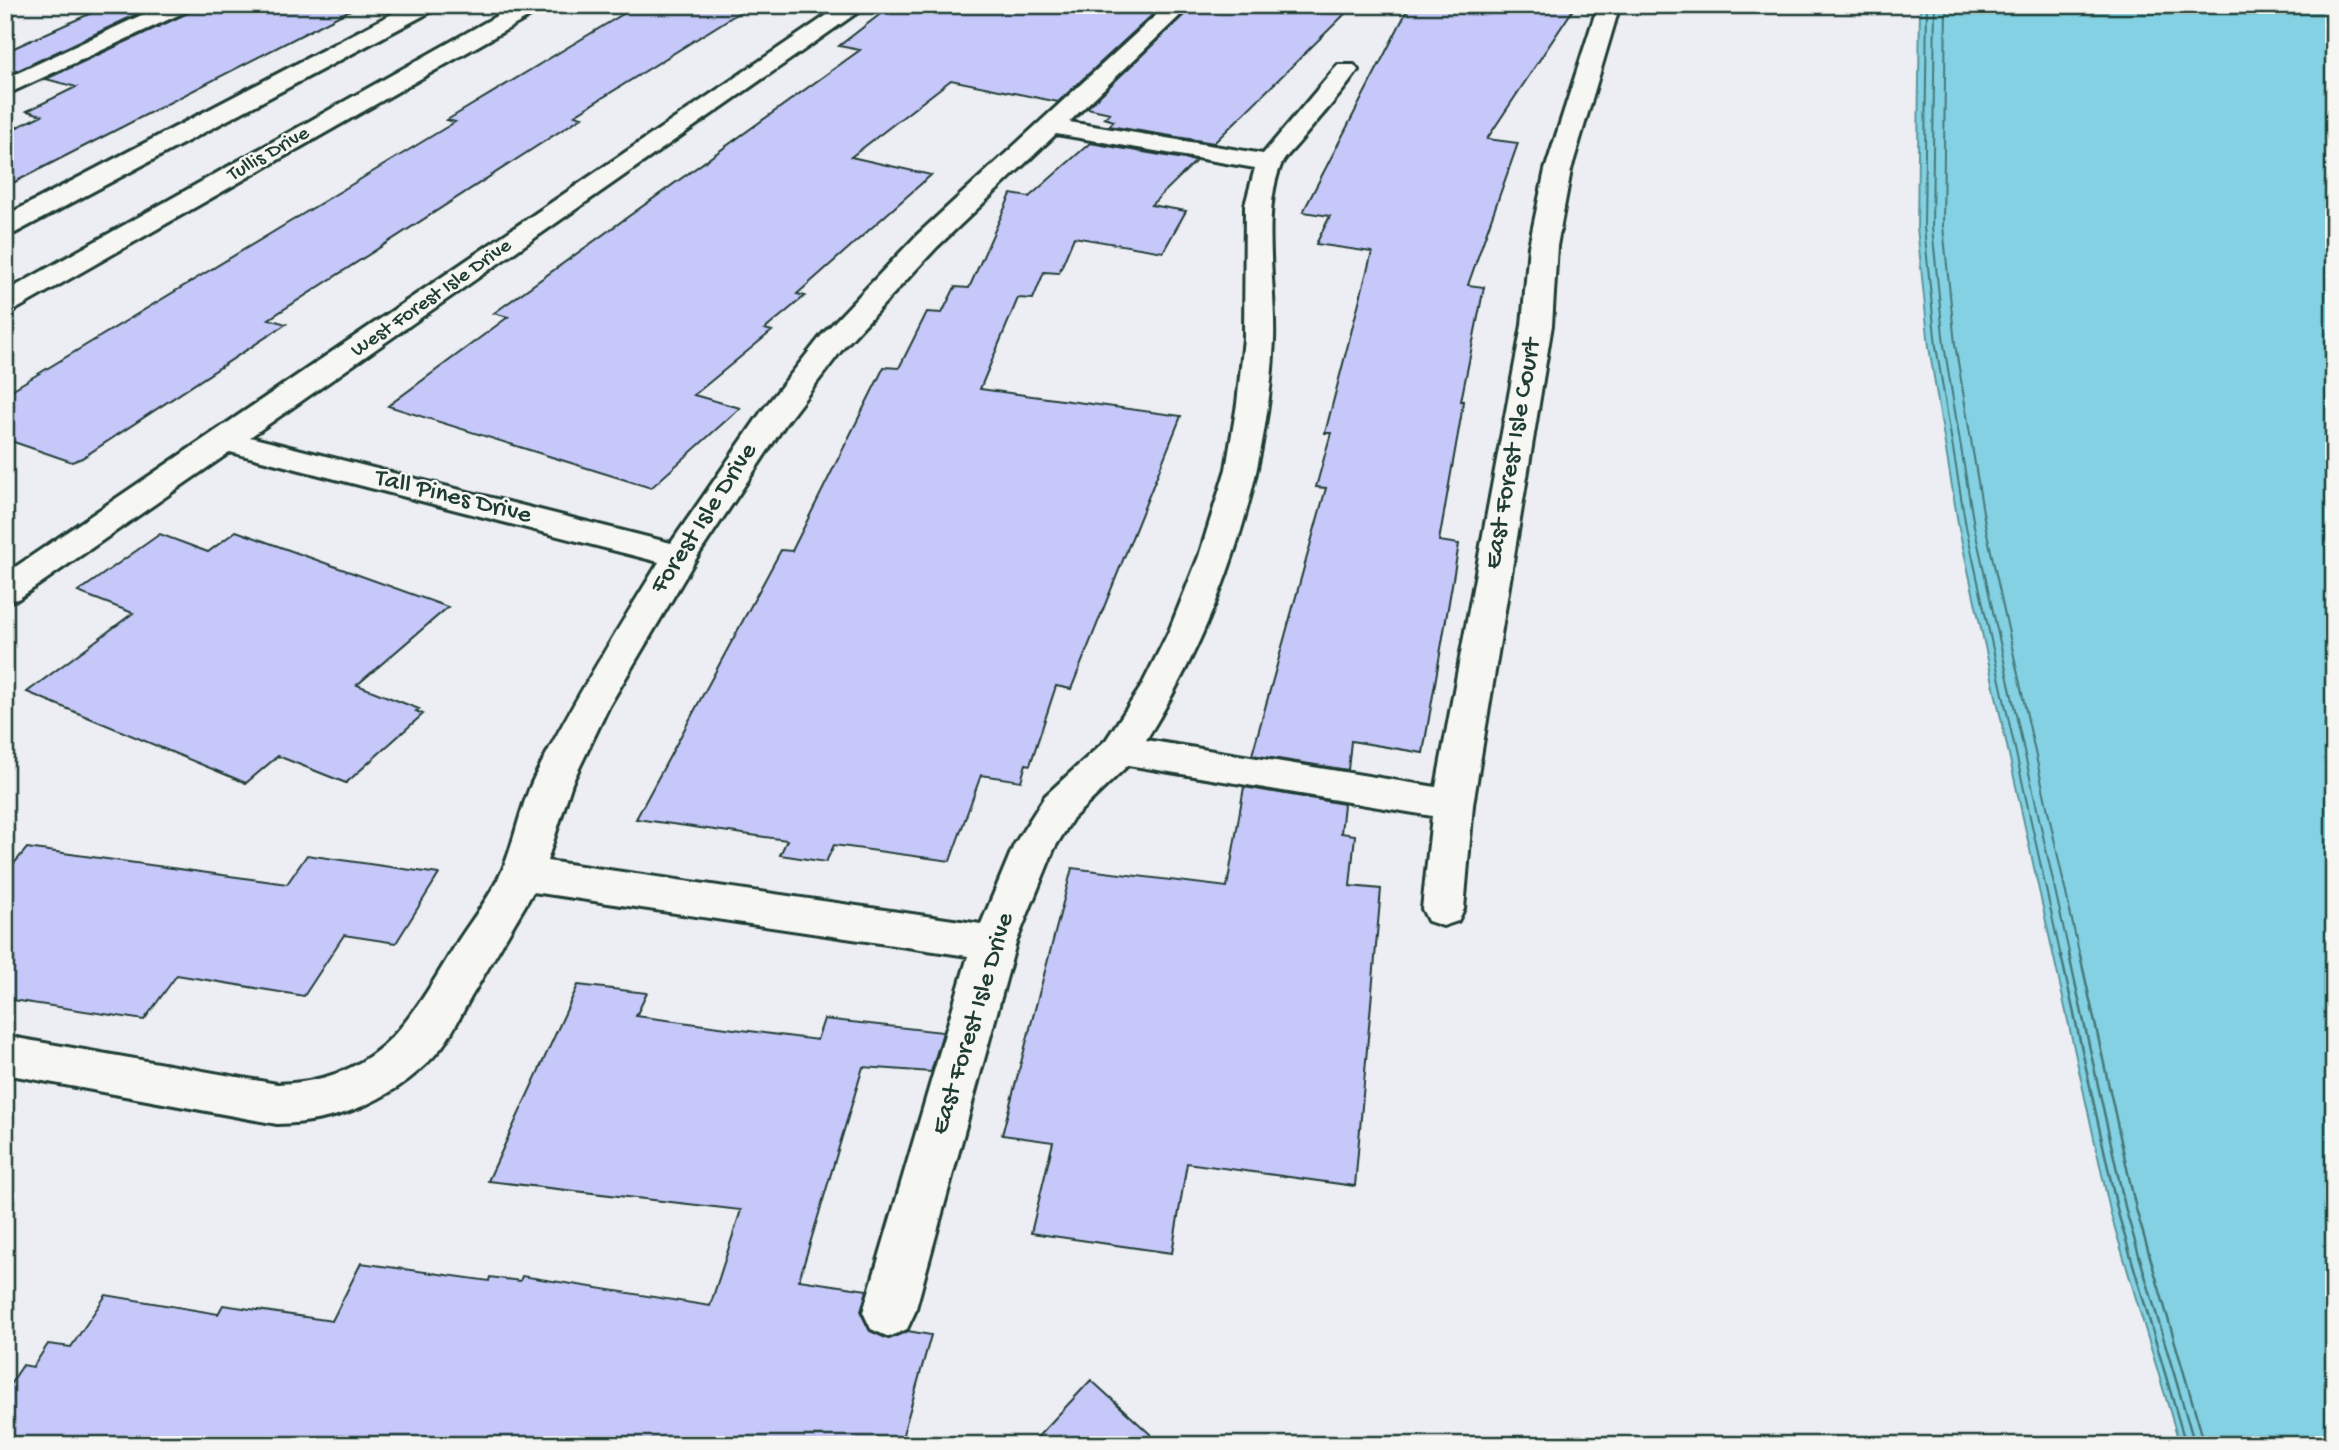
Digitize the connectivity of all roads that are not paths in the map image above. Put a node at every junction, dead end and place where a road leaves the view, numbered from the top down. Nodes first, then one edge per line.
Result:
1 (181, 5) edge
2 (426, 5) edge
3 (533, 5) edge
4 (858, 5) edge
5 (1180, 5) edge
6 (1609, 5) edge
7 (1346, 70) dead end
8 (5, 88) edge
9 (1051, 126) junction
10 (1269, 163) junction
11 (5, 227) edge
12 (5, 304) edge
13 (226, 440) junction
14 (680, 556) junction
15 (5, 591) edge
16 (1120, 750) junction
17 (1453, 805) junction
18 (522, 874) junction
19 (1443, 909) dead end
20 (994, 943) junction
21 (5, 1055) edge
22 (889, 1312) dead end

1 - 8 street
2 - 11 street
3 - 12 street, Tullis Drive
4 - 13 street, West Forest Isle Drive
5 - 9 street, Forest Isle Drive
6 - 17 street, East Forest Isle Court
7 - 10 street, East Forest Isle Drive
9 - 10 street
9 - 14 street, Forest Isle Drive
10 - 16 street, East Forest Isle Drive
13 - 14 street, Tall Pines Drive
13 - 15 street, West Forest Isle Drive
14 - 18 street, Forest Isle Drive
16 - 17 street
16 - 20 street, East Forest Isle Drive
17 - 19 street, East Forest Isle Court
18 - 20 street
18 - 21 street, Forest Isle Drive
20 - 22 street, East Forest Isle Drive

